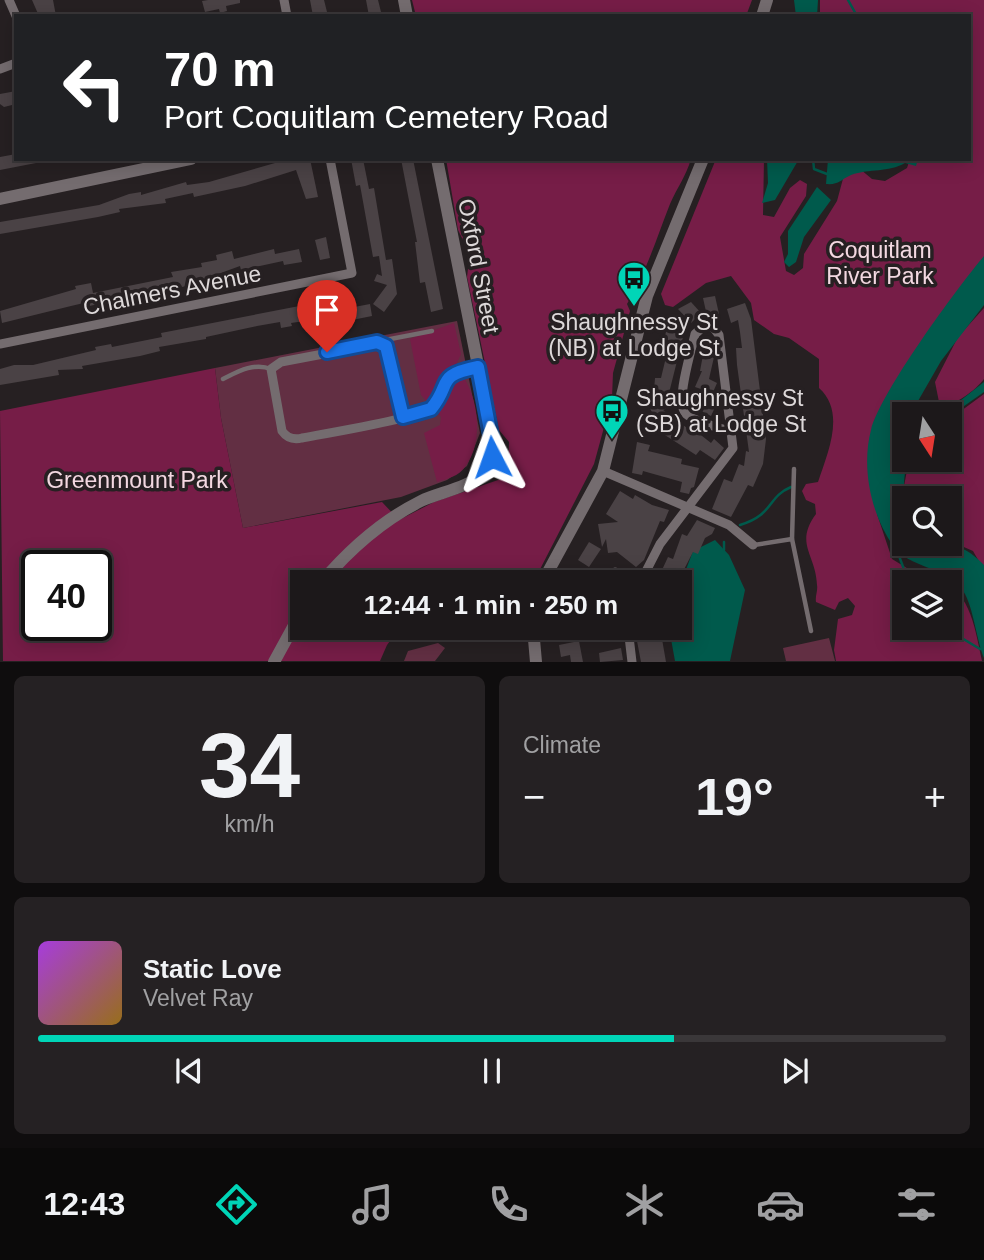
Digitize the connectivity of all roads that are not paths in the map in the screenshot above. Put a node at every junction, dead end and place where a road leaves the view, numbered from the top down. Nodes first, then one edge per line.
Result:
1 (181, 161) edge
2 (330, 161) edge
3 (437, 161) edge
4 (702, 161) edge
5 (0, 199) edge
6 (432, 331) dead end
7 (373, 343) junction
8 (0, 344) edge
9 (478, 367) junction
10 (271, 369) junction
11 (222, 379) dead end
12 (403, 417) junction
13 (732, 432) junction
14 (794, 469) dead end
15 (603, 471) junction
16 (690, 508) junction
17 (792, 539) junction
18 (753, 545) joint
19 (334, 570) edge
20 (549, 570) edge
21 (646, 570) edge
22 (811, 631) dead end
23 (290, 633) edge
24 (534, 640) edge
25 (629, 640) edge
26 (274, 662) edge
27 (536, 662) edge
28 (632, 662) edge

1 - 5 street
2 - 8 street, Chalmers Avenue
3 - 9 street, Oxford Street
4 - 15 street
6 - 7 lane
7 - 10 street
7 - 12 street
9 - 12 street
9 - 19 street, Oxford Street
10 - 11 lane
10 - 12 street
13 - 13 street
13 - 16 street
14 - 17 lane
15 - 16 street
15 - 20 street
16 - 18 street
16 - 21 street
17 - 18 lane
17 - 22 lane
23 - 26 street
24 - 27 street
25 - 28 street

